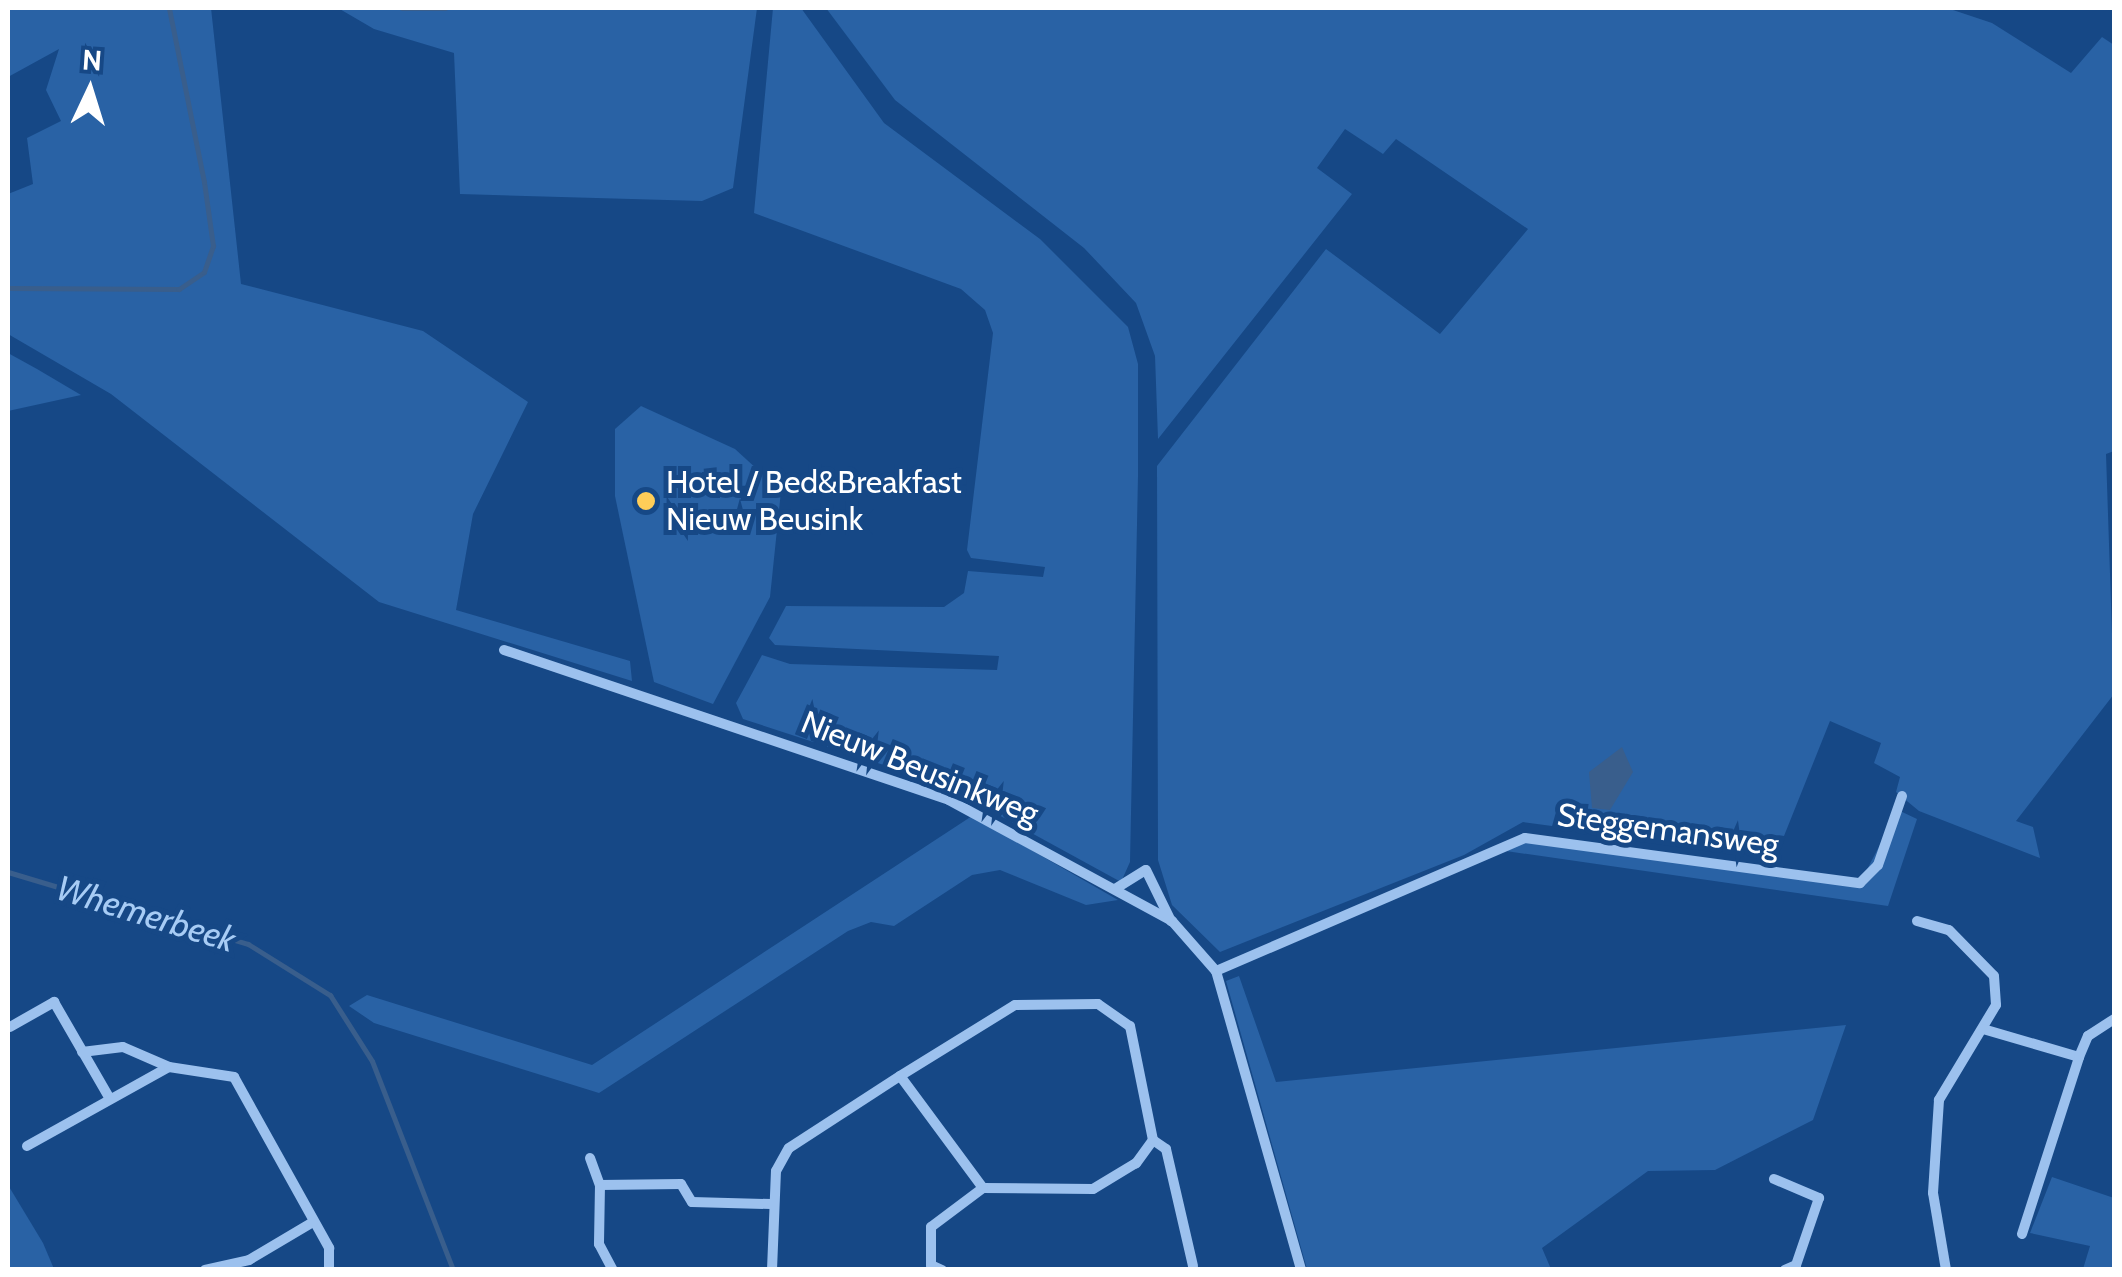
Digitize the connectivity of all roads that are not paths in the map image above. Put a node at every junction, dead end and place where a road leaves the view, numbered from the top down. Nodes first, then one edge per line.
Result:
1 (504, 650) dead end
2 (1902, 796) dead end
3 (1115, 889) junction
4 (1172, 921) junction
5 (1917, 921) dead end
6 (1216, 971) junction
7 (2114, 1019) edge
8 (10, 1027) dead end
9 (1983, 1029) junction
10 (82, 1052) junction
11 (2079, 1057) junction
12 (168, 1067) junction
13 (900, 1076) junction
14 (110, 1099) junction
15 (1153, 1140) junction
16 (27, 1146) dead end
17 (590, 1158) dead end
18 (1774, 1179) dead end
19 (600, 1185) junction
20 (983, 1188) junction
21 (771, 1204) junction
22 (313, 1222) junction
23 (2022, 1234) dead end
24 (1193, 1266) dead end
25 (205, 1270) edge
26 (329, 1270) edge
27 (613, 1270) edge
28 (772, 1270) edge
29 (942, 1270) edge
30 (1301, 1270) edge
31 (1785, 1270) edge
32 (1946, 1270) edge

1 - 3 street, Nieuw Beusinkweg
2 - 6 street, Steggemansweg
3 - 4 street, Nieuw Beusinkweg
3 - 4 street
4 - 6 street, Nieuw Beusinkweg
5 - 9 street
6 - 30 street, Nieuw Beusinkweg
7 - 11 street
8 - 10 street
9 - 11 street
9 - 32 street
10 - 12 street
10 - 14 street
11 - 23 street
12 - 14 street
12 - 22 street
13 - 15 street
13 - 20 street
13 - 21 street
14 - 16 street
15 - 20 street
15 - 24 street
17 - 19 street
18 - 31 street
19 - 21 street
19 - 27 street
20 - 29 street
21 - 28 street
22 - 25 street
22 - 26 street

